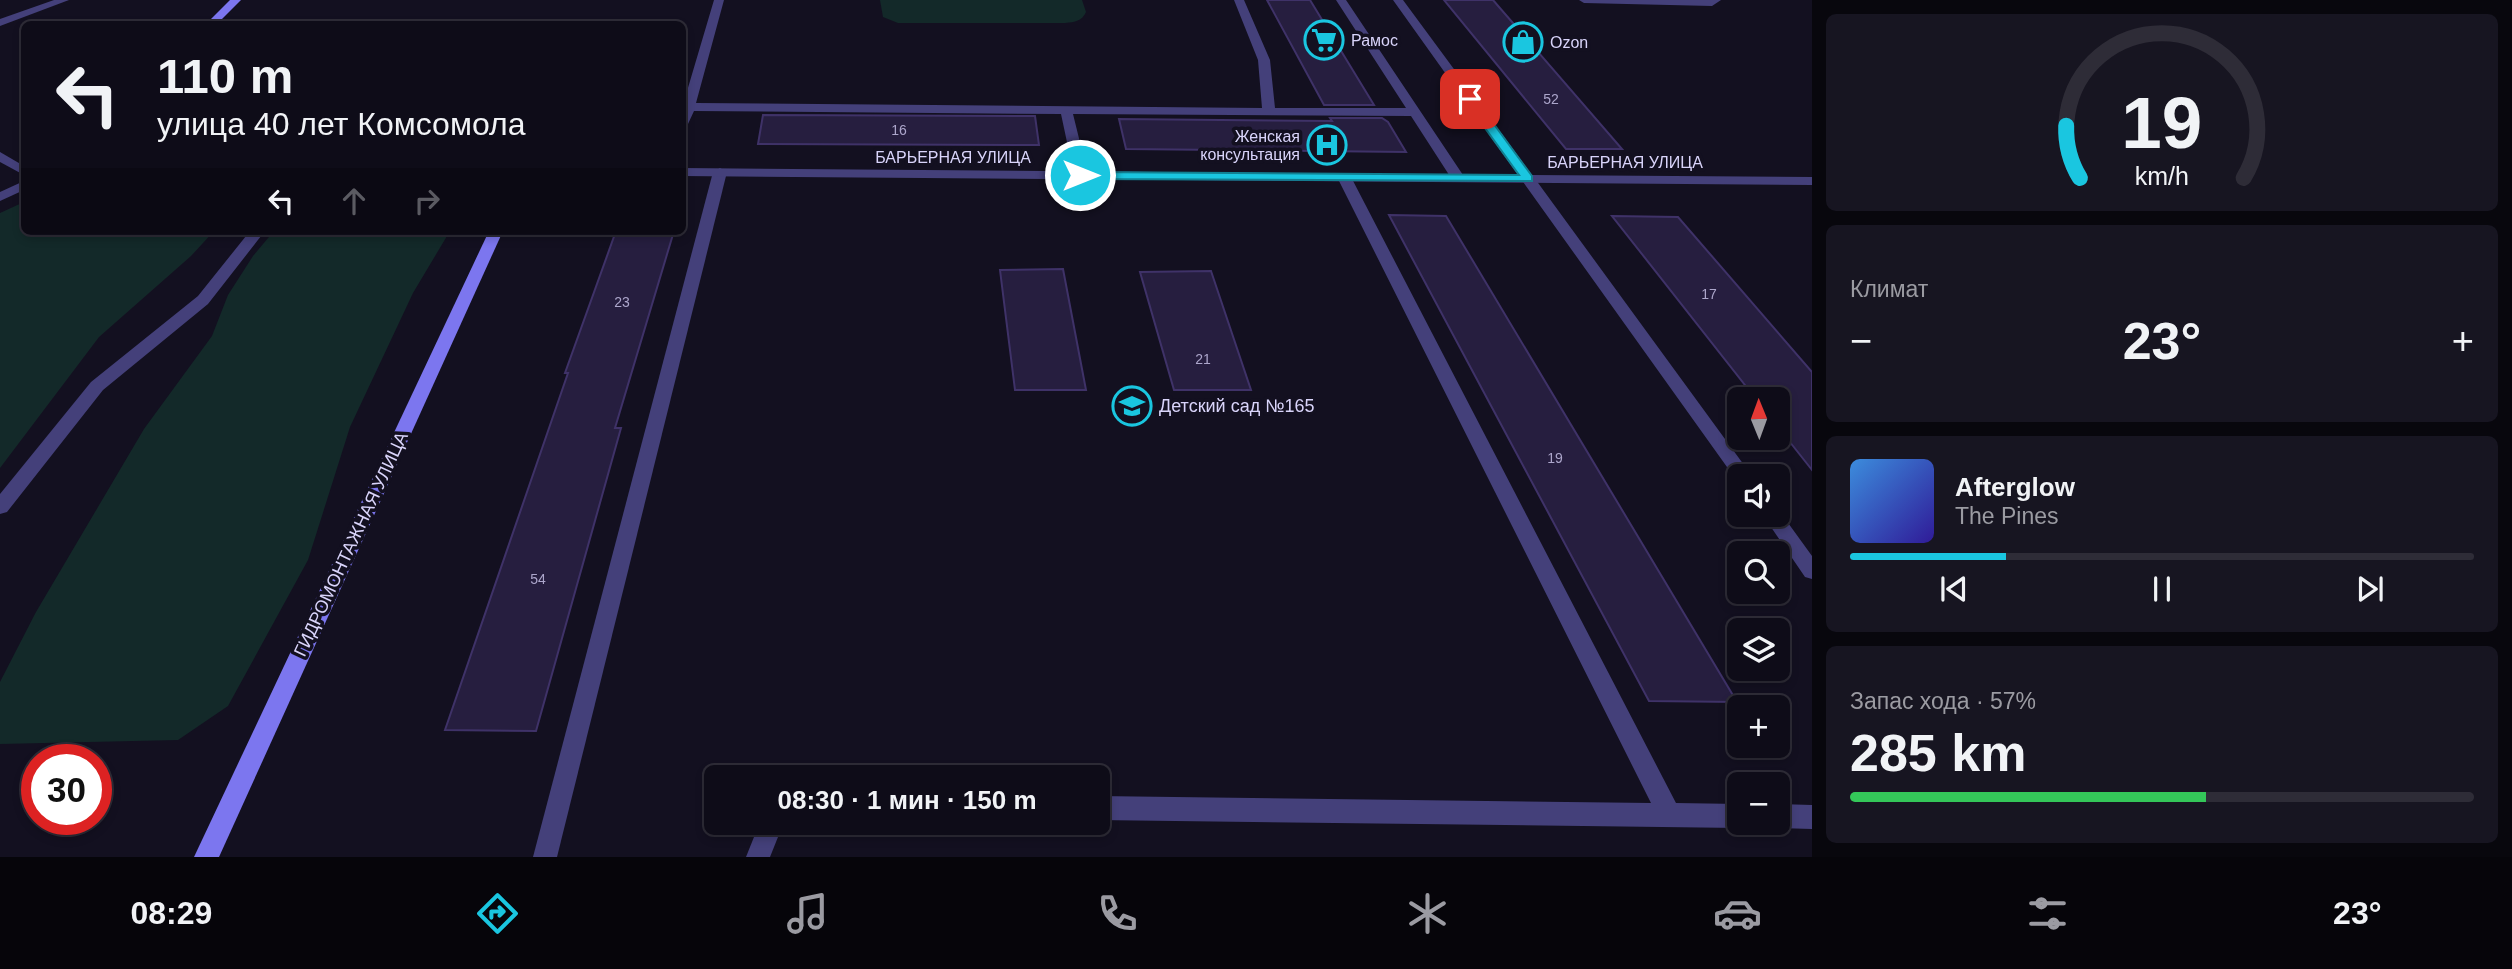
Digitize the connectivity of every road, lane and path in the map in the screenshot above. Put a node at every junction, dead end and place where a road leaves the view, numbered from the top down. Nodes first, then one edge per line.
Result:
1 (64, 0) edge
2 (236, 0) edge
3 (719, 0) edge
4 (1240, 0) edge
5 (1341, 0) edge
6 (1398, 0) edge
7 (1584, 0) edge
8 (1716, 0) edge
9 (214, 21) edge
10 (0, 23) edge
11 (689, 107) junction
12 (1066, 110) junction
13 (1269, 112) junction
14 (1415, 112) junction
15 (686, 114) edge
16 (0, 156) edge
17 (21, 169) edge
18 (686, 172) edge
19 (720, 172) junction
20 (1080, 175) junction
21 (1344, 177) junction
22 (1458, 178) junction
23 (1528, 179) junction
24 (1812, 181) edge
25 (21, 186) edge
26 (0, 197) edge
27 (255, 235) edge
28 (494, 235) edge
29 (1734, 464) edge
30 (0, 507) edge
31 (1780, 527) edge
32 (1812, 571) edge
33 (1110, 808) edge
34 (1670, 814) junction
35 (1727, 816) edge
36 (1790, 816) edge
37 (1812, 817) edge
38 (767, 835) edge
39 (206, 857) edge
40 (545, 857) edge
41 (758, 857) edge

1 - 10 street
2 - 9 main road
3 - 11 street
4 - 13 street
5 - 14 street
6 - 23 street
7 - 8 street
11 - 12 street
11 - 15 street
12 - 13 street
12 - 20 street
13 - 14 street
14 - 22 street
16 - 17 street
18 - 19 street, БАРЬЕРНАЯ УЛИЦА
19 - 20 street, БАРЬЕРНАЯ УЛИЦА
19 - 40 street
20 - 21 street, БАРЬЕРНАЯ УЛИЦА
21 - 22 street, БАРЬЕРНАЯ УЛИЦА
21 - 34 street
22 - 23 street, БАРЬЕРНАЯ УЛИЦА
23 - 24 street, БАРЬЕРНАЯ УЛИЦА
23 - 29 street
25 - 26 street
27 - 30 street
28 - 39 main road, ГИДРОМОНТАЖНАЯ УЛИЦА
31 - 32 street
33 - 34 street
34 - 35 street
36 - 37 street
38 - 41 street

